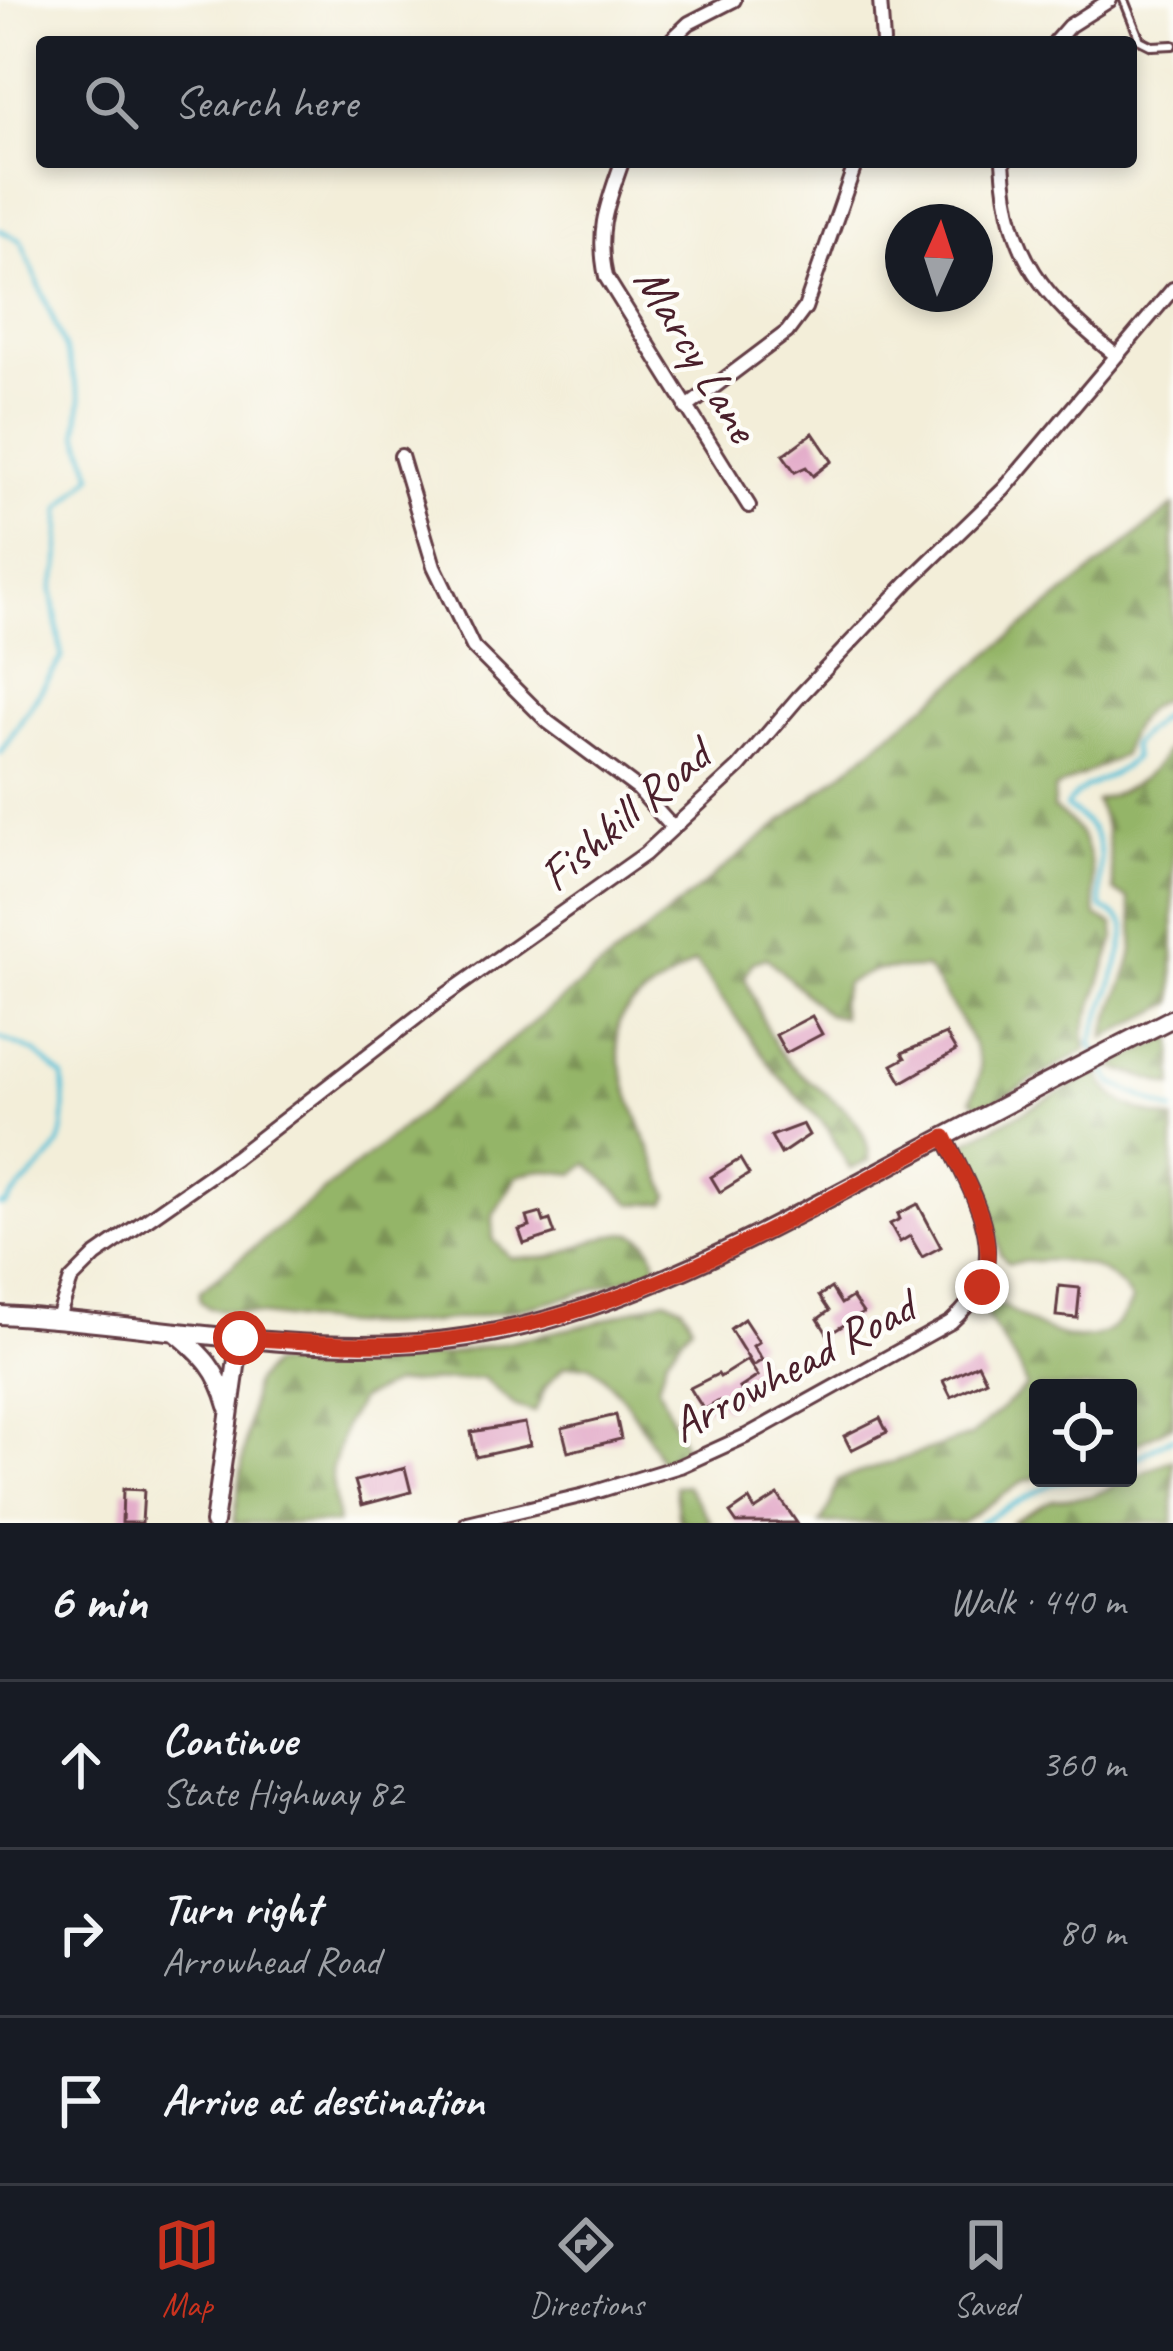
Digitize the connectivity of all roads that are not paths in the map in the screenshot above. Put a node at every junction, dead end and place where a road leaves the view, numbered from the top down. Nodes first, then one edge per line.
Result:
1 (734, 0) edge
2 (880, 0) edge
3 (1110, 0) edge
4 (1124, 0) edge
5 (675, 36) edge
6 (883, 36) edge
7 (1061, 36) edge
8 (1173, 44) edge
9 (620, 168) edge
10 (854, 168) edge
11 (1003, 168) edge
12 (1173, 289) edge
13 (1114, 354) junction
14 (686, 408) junction
15 (401, 456) dead end
16 (748, 506) dead end
17 (673, 828) junction
18 (1173, 1018) edge
19 (945, 1137) junction
20 (0, 1315) edge
21 (58, 1318) junction
22 (174, 1331) junction
23 (240, 1338) junction
24 (229, 1412) junction
25 (214, 1523) edge
26 (467, 1523) edge

1 - 5 street
2 - 6 street
3 - 7 street
4 - 8 lane
9 - 14 street, Marcy Lane
10 - 14 street
11 - 13 street
12 - 13 street, Fishkill Road
13 - 17 street, Fishkill Road
14 - 16 street, Marcy Lane
15 - 17 street
17 - 21 street, Fishkill Road
18 - 19 main road
19 - 23 main road
19 - 26 street, Arrowhead Road
20 - 21 main road
21 - 22 main road
22 - 23 main road
22 - 24 main road
23 - 24 main road
24 - 25 main road

